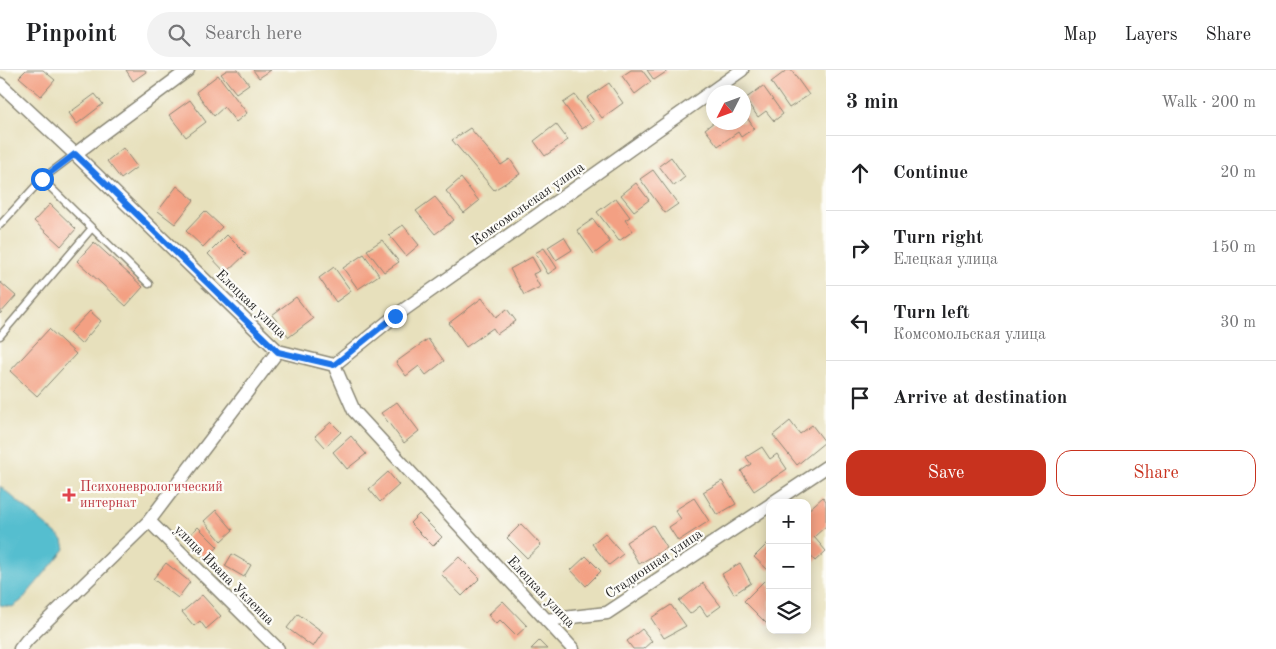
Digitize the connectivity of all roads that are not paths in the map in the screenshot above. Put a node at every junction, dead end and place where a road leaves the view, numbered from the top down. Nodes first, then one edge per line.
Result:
1 (188, 70) edge
2 (742, 70) edge
3 (0, 84) edge
4 (75, 154) junction
5 (42, 179) junction
6 (0, 225) edge
7 (92, 228) junction
8 (149, 284) dead end
9 (0, 336) edge
10 (278, 352) junction
11 (334, 365) junction
12 (826, 467) edge
13 (778, 499) edge
14 (766, 507) edge
15 (149, 521) junction
16 (546, 620) junction
17 (20, 649) edge
18 (278, 649) edge
19 (573, 649) edge

1 - 4 street
2 - 11 street, Комсомольская улица
3 - 4 street, Елецкая улица
4 - 5 lane
4 - 10 street, Елецкая улица
5 - 6 lane
5 - 7 lane
7 - 8 lane
7 - 9 lane
10 - 11 street, Елецкая улица
10 - 15 street
11 - 16 street, Елецкая улица
12 - 13 street, Стадионная улица
14 - 16 street, Стадионная улица
15 - 17 street
15 - 18 street, улица Ивана Уклеина
16 - 19 street, Елецкая улица

